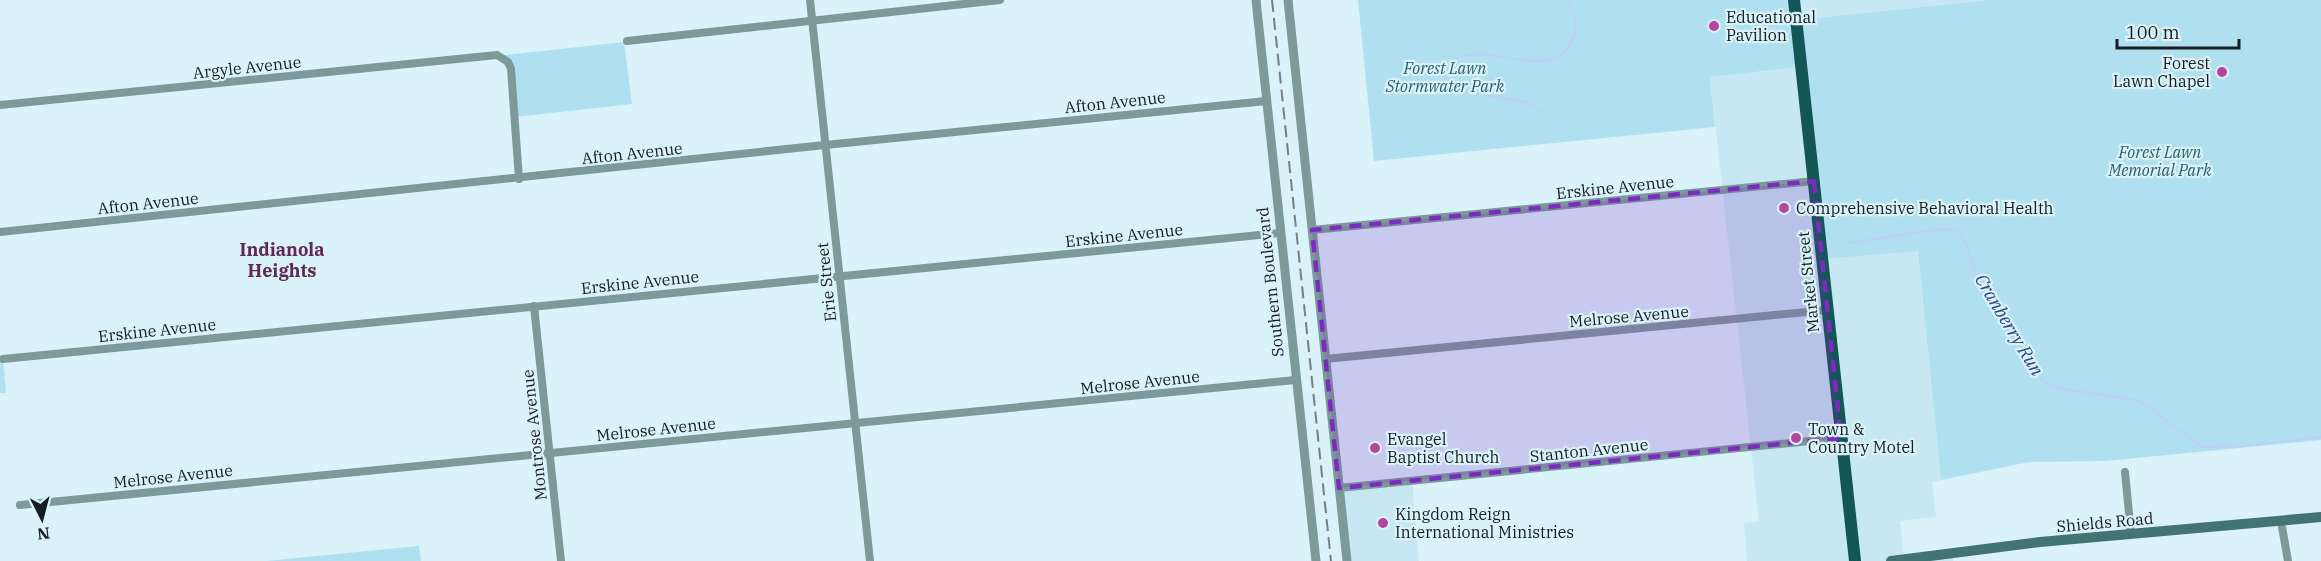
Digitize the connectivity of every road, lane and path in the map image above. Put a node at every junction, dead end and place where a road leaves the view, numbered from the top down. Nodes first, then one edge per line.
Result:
1 (810, 0) edge
2 (1000, 0) edge
3 (1256, 0) edge
4 (1287, 0) edge
5 (1794, 0) edge
6 (812, 19) junction
7 (627, 41) dead end
8 (1266, 101) junction
9 (0, 105) edge
10 (825, 145) junction
11 (519, 179) junction
12 (1814, 181) junction
13 (1312, 230) junction
14 (0, 232) edge
15 (1280, 233) junction
16 (839, 276) junction
17 (534, 306) junction
18 (1827, 310) junction
19 (3, 358) dead end
20 (1325, 359) junction
21 (1295, 380) junction
22 (855, 423) junction
23 (1841, 438) junction
24 (549, 453) junction
25 (2125, 472) dead end
26 (1339, 488) junction
27 (20, 505) dead end
28 (2321, 517) edge
29 (2281, 521) junction
30 (2132, 534) junction
31 (561, 561) edge
32 (870, 561) edge
33 (1316, 561) edge
34 (1347, 561) edge
35 (1855, 561) edge
36 (1891, 561) edge
37 (2288, 561) edge

1 - 6 street, Erie Street
2 - 6 street
3 - 8 street, Southern Boulevard
4 - 13 street
5 - 12 main road, Market Street
6 - 7 street
6 - 10 street, Erie Street
8 - 10 street, Afton Avenue
8 - 15 street, Southern Boulevard
9 - 11 street, Argyle Avenue
10 - 11 street, Afton Avenue
10 - 16 street, Erie Street
11 - 14 street, Afton Avenue
12 - 13 street, Erskine Avenue
12 - 18 main road, Market Street
13 - 20 street
15 - 16 street, Erskine Avenue
15 - 21 street, Southern Boulevard
16 - 17 street, Erskine Avenue
16 - 22 street, Erie Street
17 - 19 street, Erskine Avenue
17 - 24 street, Montrose Avenue
18 - 20 street, Melrose Avenue
18 - 23 main road, Market Street
20 - 26 street
21 - 22 street, Melrose Avenue
21 - 33 street, Southern Boulevard
22 - 24 street, Melrose Avenue
22 - 32 street, Erie Street
23 - 26 street, Stanton Avenue
23 - 35 main road, Market Street
24 - 27 street, Melrose Avenue
24 - 31 street, Montrose Avenue
25 - 30 street
26 - 34 street
28 - 29 main road, Shields Road
29 - 30 main road, Shields Road
29 - 37 street
30 - 36 main road, Shields Road

